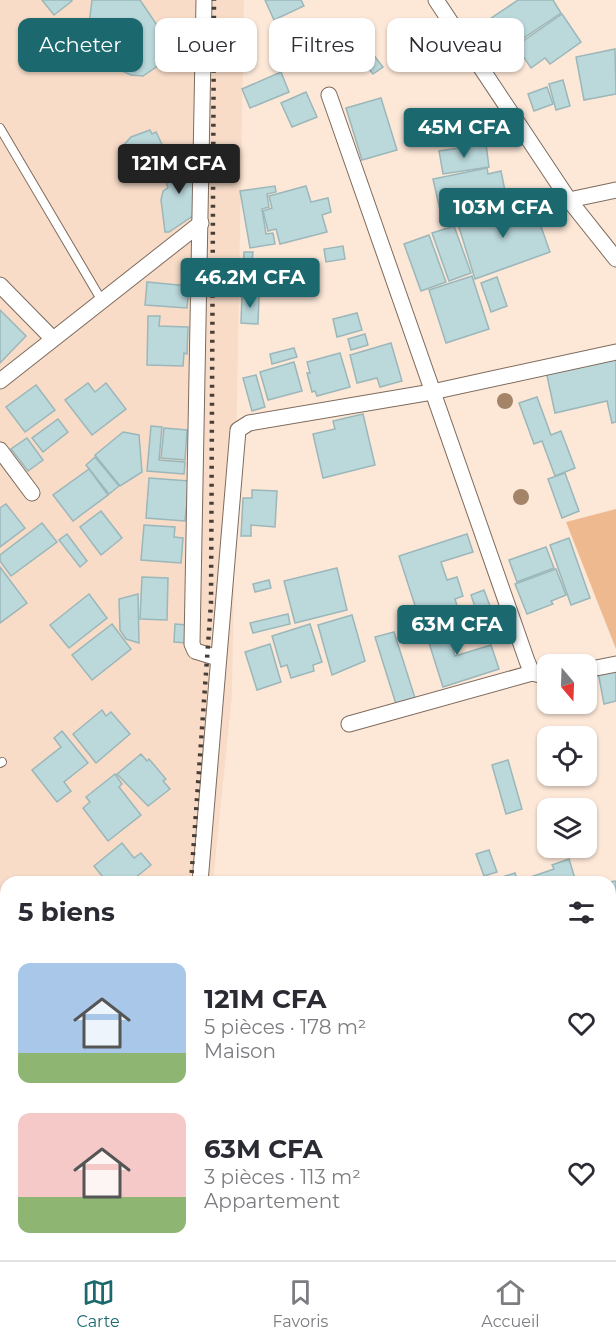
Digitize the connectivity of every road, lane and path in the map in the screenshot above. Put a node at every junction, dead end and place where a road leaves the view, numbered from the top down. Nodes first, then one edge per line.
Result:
1 (204, 0) edge
2 (436, 0) edge
3 (329, 95) dead end
4 (0, 128) edge
5 (616, 190) edge
6 (569, 200) junction
7 (201, 223) junction
8 (616, 259) edge
9 (0, 285) edge
10 (102, 301) junction
11 (53, 339) junction
12 (616, 352) edge
13 (0, 381) edge
14 (432, 392) junction
15 (0, 450) edge
16 (32, 493) dead end
17 (218, 658) junction
18 (616, 664) edge
19 (537, 667) edge
20 (597, 668) edge
21 (537, 676) edge
22 (349, 724) dead end
23 (200, 876) edge

1 - 7 street
2 - 6 street
3 - 14 street
4 - 10 lane
5 - 6 street
6 - 8 street
7 - 10 street
7 - 17 street
9 - 11 street
10 - 11 street
11 - 13 street
12 - 14 street
14 - 17 street
14 - 19 street
15 - 16 street
17 - 23 street
18 - 20 street
21 - 22 street

